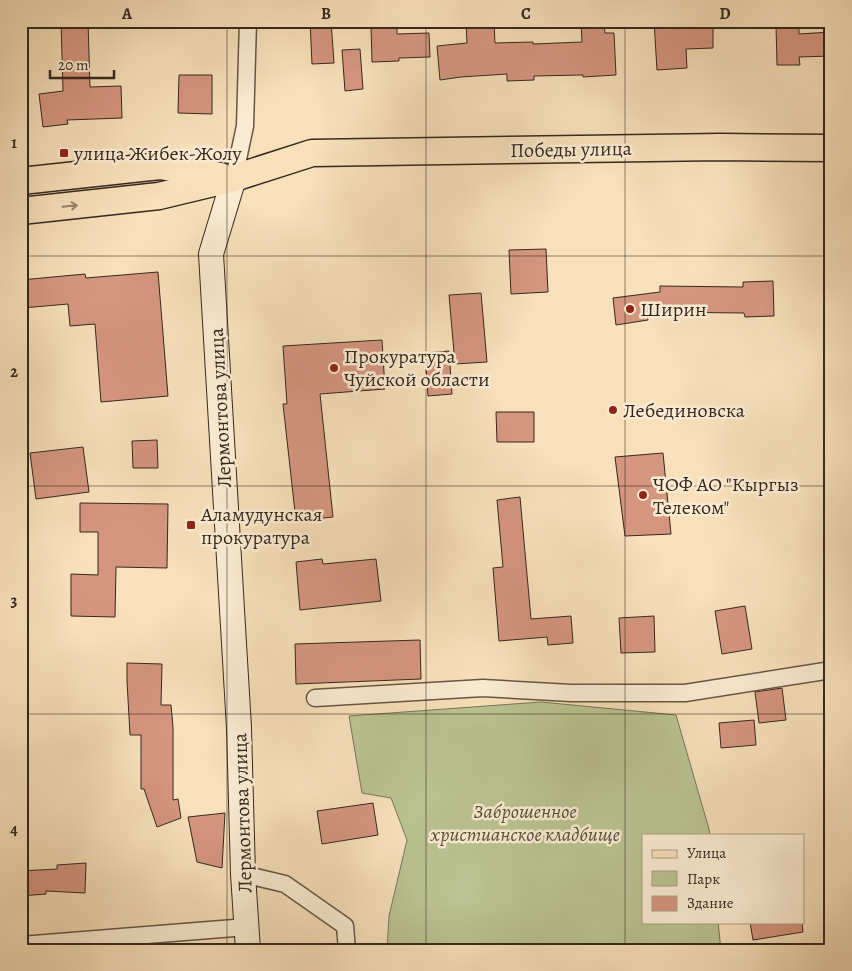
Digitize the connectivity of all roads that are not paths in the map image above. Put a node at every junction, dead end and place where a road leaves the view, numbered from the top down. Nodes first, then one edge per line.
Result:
1 (248, 21) edge
2 (831, 148) edge
3 (234, 178) junction
4 (21, 181) edge
5 (21, 211) edge
6 (831, 670) edge
7 (315, 698) dead end
8 (243, 874) junction
9 (247, 939) edge
10 (21, 945) edge
11 (347, 950) edge

1 - 3 street, Лермонтова улица
2 - 3 main road, Победы улица
3 - 4 main road
5 -> 3 main road, Победы улица
3 - 8 main road, Лермонтова улица
6 - 7 street
8 - 9 main road, Лермонтова улица
8 - 11 street
9 - 10 street

